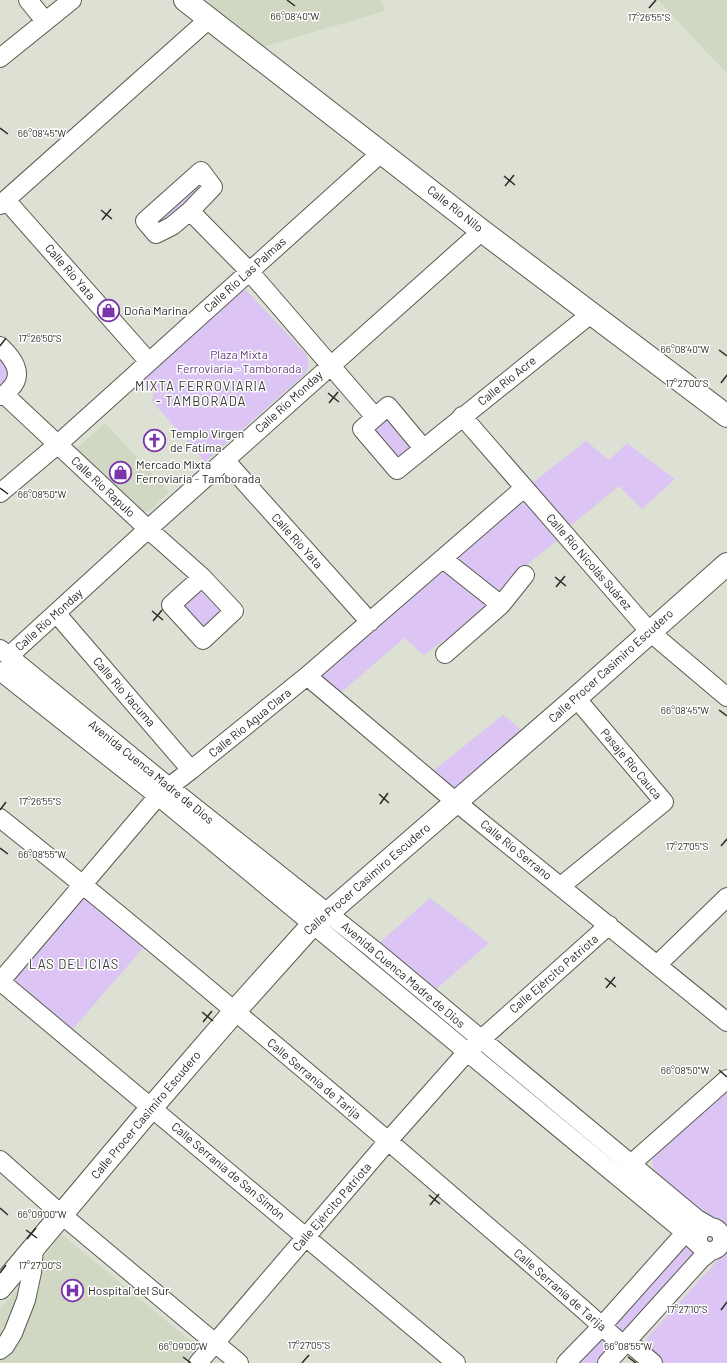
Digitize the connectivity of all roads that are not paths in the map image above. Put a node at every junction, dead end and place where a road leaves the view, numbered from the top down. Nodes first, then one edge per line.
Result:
1 (28, 0) edge
2 (72, 0) edge
3 (185, 0) edge
4 (209, 19) junction
5 (45, 21) junction
6 (0, 58) edge
7 (382, 152) junction
8 (3, 203) edge
9 (190, 211) dead end
10 (482, 231) junction
11 (249, 271) junction
12 (592, 313) junction
13 (0, 346) edge
14 (149, 362) junction
15 (331, 365) junction
16 (2, 396) edge
17 (462, 416) junction
18 (727, 416) edge
19 (375, 417) junction
20 (57, 445) junction
21 (423, 448) junction
22 (225, 460) junction
23 (524, 488) junction
24 (0, 494) edge
25 (148, 529) junction
26 (443, 559) junction
27 (727, 564) edge
28 (525, 575) dead end
29 (202, 577) dead end
30 (501, 605) junction
31 (56, 613) junction
32 (370, 622) junction
33 (650, 632) junction
34 (445, 654) dead end
35 (3, 659) edge
36 (307, 676) junction
37 (727, 697) edge
38 (576, 698) junction
39 (191, 770) junction
40 (164, 792) junction
41 (456, 802) junction
42 (0, 818) edge
43 (83, 884) junction
44 (561, 886) junction
45 (727, 897) edge
46 (320, 919) junction
47 (609, 925) junction
48 (658, 964) junction
49 (0, 981) edge
50 (235, 1011) junction
51 (727, 1022) edge
52 (480, 1039) junction
53 (467, 1052) junction
54 (727, 1079) edge
55 (152, 1107) junction
56 (388, 1141) junction
57 (0, 1160) edge
58 (631, 1164) junction
59 (62, 1215) junction
60 (704, 1223) junction
61 (686, 1232) junction
62 (306, 1236) junction
63 (34, 1248) junction
64 (705, 1249) junction
65 (0, 1288) edge
66 (602, 1326) junction
67 (215, 1343) junction
68 (625, 1343) junction
69 (0, 1350) edge
70 (198, 1363) edge
71 (239, 1363) edge
72 (456, 1363) edge
73 (566, 1363) edge
74 (607, 1363) edge
75 (652, 1363) edge

1 - 5 street
2 - 5 street
3 - 4 main road, Calle Río Nilo
4 - 7 main road, Calle Río Nilo
4 - 8 street
5 - 6 street
7 - 10 main road, Calle Río Nilo
7 - 11 street, Calle Río Las Palmas
8 - 14 street, Calle Río Yata
9 - 11 street
10 - 12 main road, Calle Río Nilo
10 - 15 street, Calle Río Monday
11 - 14 street, Calle Río Las Palmas
11 - 15 street
12 - 17 street, Calle Río Acre
12 - 18 main road, Calle Río Nilo
13 - 16 street, Calle Río Rapulo
14 - 20 street, Calle Río Las Palmas
15 - 19 street
15 - 22 street, Calle Río Monday
16 - 20 street, Calle Río Rapulo
17 - 21 street, Calle Río Acre
17 - 23 street, Calle Río Nicolás Suárez
19 - 21 street
19 - 21 street
20 - 24 street, Calle Río Las Palmas
20 - 25 street, Calle Río Rapulo
22 - 25 street, Calle Río Monday
22 - 32 street, Calle Río Yata
23 - 26 street, Calle Río Agua Clara
23 - 33 street, Calle Río Nicolás Suárez
25 - 29 street, Calle Río Rapulo
25 - 31 street, Calle Río Monday
26 - 30 street
26 - 32 street, Calle Río Agua Clara
27 - 33 main road, Calle Procer Casimiro Escudero
28 - 30 street
30 - 34 street
31 - 35 street, Calle Río Monday
31 - 39 street, Calle Río Yacuma
32 - 36 street, Calle Río Agua Clara
33 - 37 street, Calle Río Nicolás Suárez
33 - 38 main road, Calle Procer Casimiro Escudero
35 - 40 street, Avenida Cuenca Madre de Dios
36 - 39 street, Calle Río Agua Clara
36 - 41 street, Calle Río Serrano
38 - 41 main road, Calle Procer Casimiro Escudero
38 - 44 street, Pasaje Río Cauca
39 - 40 street, Calle Río Agua Clara
40 - 43 street, Calle Río Agua Clara
40 - 46 street, Avenida Cuenca Madre de Dios
41 - 44 street, Calle Río Serrano
41 - 46 main road, Calle Procer Casimiro Escudero
42 - 43 street, Calle Serranía de Tarija
43 - 49 street, Calle Río Agua Clara
43 - 50 street, Calle Serranía de Tarija
44 - 47 street, Calle Río Serrano
45 - 48 street
46 - 50 main road, Calle Procer Casimiro Escudero
46 - 52 street, Avenida Cuenca Madre de Dios
46 - 53 street, Avenida Cuenca Madre de Dios
47 - 48 street, Calle Río Serrano
47 - 52 street, Calle Ejército Patriota
48 - 51 street, Calle Río Serrano
49 - 55 street, Calle Serranía de San Simón
50 - 55 main road, Calle Procer Casimiro Escudero
50 - 56 street, Calle Serranía de Tarija
52 - 53 street, Calle Ejército Patriota
52 - 58 street, Avenida Cuenca Madre de Dios
53 - 56 street, Calle Ejército Patriota
53 - 61 street, Avenida Cuenca Madre de Dios
54 - 58 street
55 - 59 main road, Calle Procer Casimiro Escudero
55 - 62 street, Calle Serranía de San Simón
56 - 62 street, Calle Ejército Patriota
56 - 66 street, Calle Serranía de Tarija
57 - 59 street
58 - 60 street, Avenida Cuenca Madre de Dios
59 - 63 main road, Calle Procer Casimiro Escudero
59 - 67 street
60 - 61 street
60 - 64 street
61 - 64 street, Avenida Cuenca Madre de Dios
61 - 66 street
62 - 67 street, Calle Ejército Patriota
62 - 72 street, Calle Serranía de San Simón
63 - 65 main road, Calle Procer Casimiro Escudero
63 - 69 street
64 - 68 street
66 - 68 street, Calle Serranía de Tarija
66 - 73 street
67 - 70 street, Calle Ejército Patriota
67 - 71 street
68 - 74 street
68 - 75 street, Calle Serranía de Tarija

